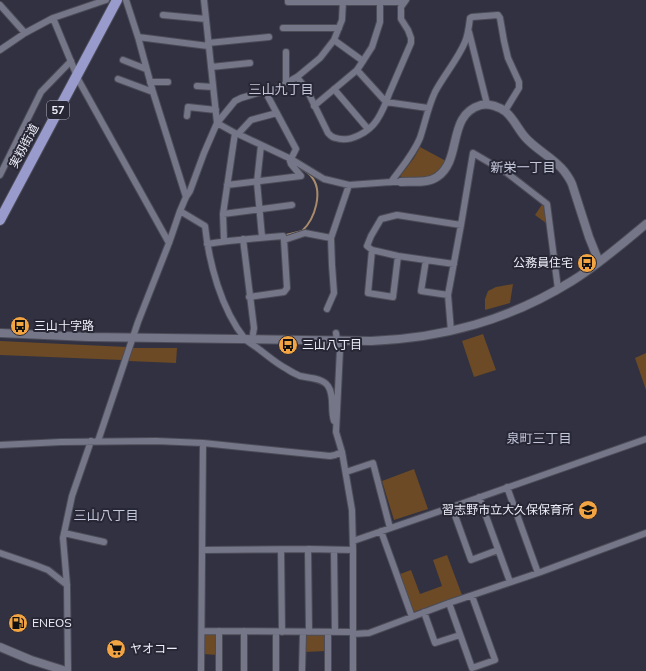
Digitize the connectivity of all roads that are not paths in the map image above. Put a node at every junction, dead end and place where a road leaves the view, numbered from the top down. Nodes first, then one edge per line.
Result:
1 (126, 0) edge
2 (204, 0) edge
3 (288, 0) edge
4 (406, 0) edge
5 (112, 1) edge
6 (343, 1) edge
7 (380, 2) junction
8 (0, 5) edge
9 (163, 15) dead end
10 (53, 18) junction
11 (206, 19) junction
12 (284, 28) dead end
13 (339, 28) junction
14 (468, 30) junction
15 (25, 34) junction
16 (138, 37) junction
17 (268, 37) dead end
18 (334, 40) junction
19 (208, 44) junction
20 (0, 50) edge
21 (286, 52) dead end
22 (123, 60) dead end
23 (71, 61) junction
24 (363, 61) junction
25 (250, 63) dead end
26 (211, 67) junction
27 (146, 69) junction
28 (357, 70) junction
29 (77, 75) junction
30 (297, 77) junction
31 (118, 79) dead end
32 (150, 82) junction
33 (168, 82) dead end
34 (286, 84) junction
35 (197, 86) dead end
36 (213, 87) junction
37 (334, 89) junction
38 (265, 91) junction
39 (153, 92) junction
40 (386, 102) junction
41 (487, 104) junction
42 (314, 106) junction
43 (428, 108) junction
44 (216, 110) junction
45 (505, 111) junction
46 (276, 113) junction
47 (187, 116) dead end
48 (217, 123) junction
49 (368, 130) junction
50 (236, 134) junction
51 (261, 144) junction
52 (291, 159) junction
53 (0, 175) edge
54 (256, 182) junction
55 (391, 182) junction
56 (401, 182) joint
57 (228, 185) junction
58 (349, 185) junction
59 (186, 197) junction
60 (292, 205) dead end
61 (260, 209) junction
62 (180, 211) junction
63 (223, 214) junction
64 (0, 220) edge
65 (646, 224) edge
66 (461, 225) junction
67 (262, 237) junction
68 (331, 238) junction
69 (243, 239) junction
70 (284, 240) junction
71 (224, 241) junction
72 (169, 242) junction
73 (207, 244) junction
74 (372, 250) junction
75 (398, 256) junction
76 (426, 260) junction
77 (599, 262) junction
78 (454, 264) junction
79 (558, 289) junction
80 (448, 295) junction
81 (249, 297) junction
82 (327, 309) dead end
83 (451, 331) junction
84 (0, 333) edge
85 (253, 334) dead end
86 (336, 336) junction
87 (132, 338) junction
88 (246, 340) junction
89 (336, 425) junction
90 (646, 439) edge
91 (91, 441) junction
92 (98, 441) junction
93 (203, 443) junction
94 (0, 445) edge
95 (342, 452) junction
96 (346, 472) junction
97 (507, 487) junction
98 (479, 497) junction
99 (452, 507) junction
100 (390, 528) junction
101 (381, 531) junction
102 (64, 533) junction
103 (646, 533) edge
104 (353, 540) junction
105 (104, 542) dead end
106 (308, 549) junction
107 (203, 550) junction
108 (280, 550) junction
109 (334, 550) junction
110 (353, 550) junction
111 (498, 550) junction
112 (0, 553) edge
113 (538, 573) junction
114 (510, 582) junction
115 (67, 585) junction
116 (472, 596) junction
117 (449, 603) junction
118 (424, 612) junction
119 (412, 617) junction
120 (202, 631) junction
121 (219, 631) junction
122 (244, 631) junction
123 (279, 632) junction
124 (306, 632) junction
125 (328, 632) junction
126 (335, 632) junction
127 (353, 633) junction
128 (460, 635) junction
129 (0, 647) edge
130 (67, 671) edge
131 (201, 671) edge
132 (219, 671) edge
133 (244, 671) edge
134 (276, 671) edge
135 (302, 671) edge
136 (328, 671) edge
137 (353, 671) edge

1 - 16 street
2 - 11 street
3 - 6 street
4 - 7 street
4 - 40 street
5 - 10 street
5 - 29 main road, 実籾街道 / 57
6 - 7 street
6 - 13 street
7 - 24 street
8 - 15 street
9 - 11 street
10 - 15 street
10 - 23 street
11 - 19 street
12 - 13 street
13 - 18 street
14 - 41 street
14 - 43 street
14 - 45 street
15 - 20 street
16 - 19 street
16 - 27 street
17 - 19 street
18 - 24 street
18 - 30 street
19 - 26 street
21 - 34 street
22 - 27 street
23 - 29 street
23 - 53 street
24 - 28 street
25 - 26 street
26 - 36 street
27 - 32 street
28 - 37 street
28 - 40 street
29 - 64 main road, 実籾街道 / 57
29 - 72 street
30 - 34 street
30 - 42 street
31 - 39 street
32 - 33 street
32 - 39 street
34 - 38 street
35 - 36 street
36 - 44 street
37 - 42 street
37 - 49 street
38 - 46 street
38 - 48 street
39 - 59 street
40 - 43 street
40 - 49 street
41 - 45 street
41 - 56 street
42 - 49 street
43 - 55 street
44 - 47 street
44 - 48 street
45 - 77 street
46 - 50 street
46 - 52 street
48 - 50 street
48 - 59 street
50 - 51 street
50 - 57 street
51 - 52 street
51 - 54 street
52 - 54 street
52 - 58 street
54 - 57 street
54 - 61 street
55 - 56 street
55 - 58 street
57 - 63 street
58 - 68 street
59 - 62 street
60 - 61 street
61 - 63 street
61 - 67 street
62 - 72 street
62 - 73 street
63 - 71 street
65 - 77 street
66 - 74 street
66 - 78 street
66 - 79 street
67 - 69 street
67 - 70 street
68 - 70 street
68 - 82 street
69 - 71 street
69 - 81 street
70 - 81 street
71 - 73 street
72 - 87 street
73 - 88 street
74 - 75 street
74 - 75 street
75 - 76 street
76 - 78 street
76 - 80 street
77 - 79 street
78 - 80 street
79 - 83 street
80 - 83 street
81 - 85 street
83 - 86 street
84 - 87 street
86 - 88 street
86 - 89 street
87 - 88 street
87 - 92 street
88 - 89 street
89 - 95 street
90 - 97 street
91 - 92 street
91 - 94 street
91 - 102 street
92 - 93 street
93 - 95 street
93 - 107 street
95 - 96 street
96 - 100 street
96 - 104 street
97 - 98 street
97 - 113 street
98 - 99 street
98 - 111 street
99 - 100 street
99 - 111 street
100 - 101 street
101 - 104 street
101 - 119 street
102 - 105 street
102 - 115 street
103 - 113 street
104 - 110 street
106 - 108 street
106 - 109 street
106 - 124 street
107 - 108 street
107 - 120 street
108 - 123 street
109 - 110 street
109 - 126 street
110 - 127 street
111 - 114 street
112 - 115 street
113 - 114 street
114 - 116 street
115 - 130 street
116 - 117 street
116 - 128 street
117 - 118 street
117 - 128 street
118 - 119 street
118 - 128 street
119 - 127 street
120 - 121 street
120 - 131 street
121 - 122 street
121 - 132 street
122 - 123 street
122 - 133 street
123 - 124 street
123 - 134 street
124 - 125 street
124 - 135 street
125 - 126 street
125 - 136 street
126 - 127 street
127 - 137 street
129 - 130 street

